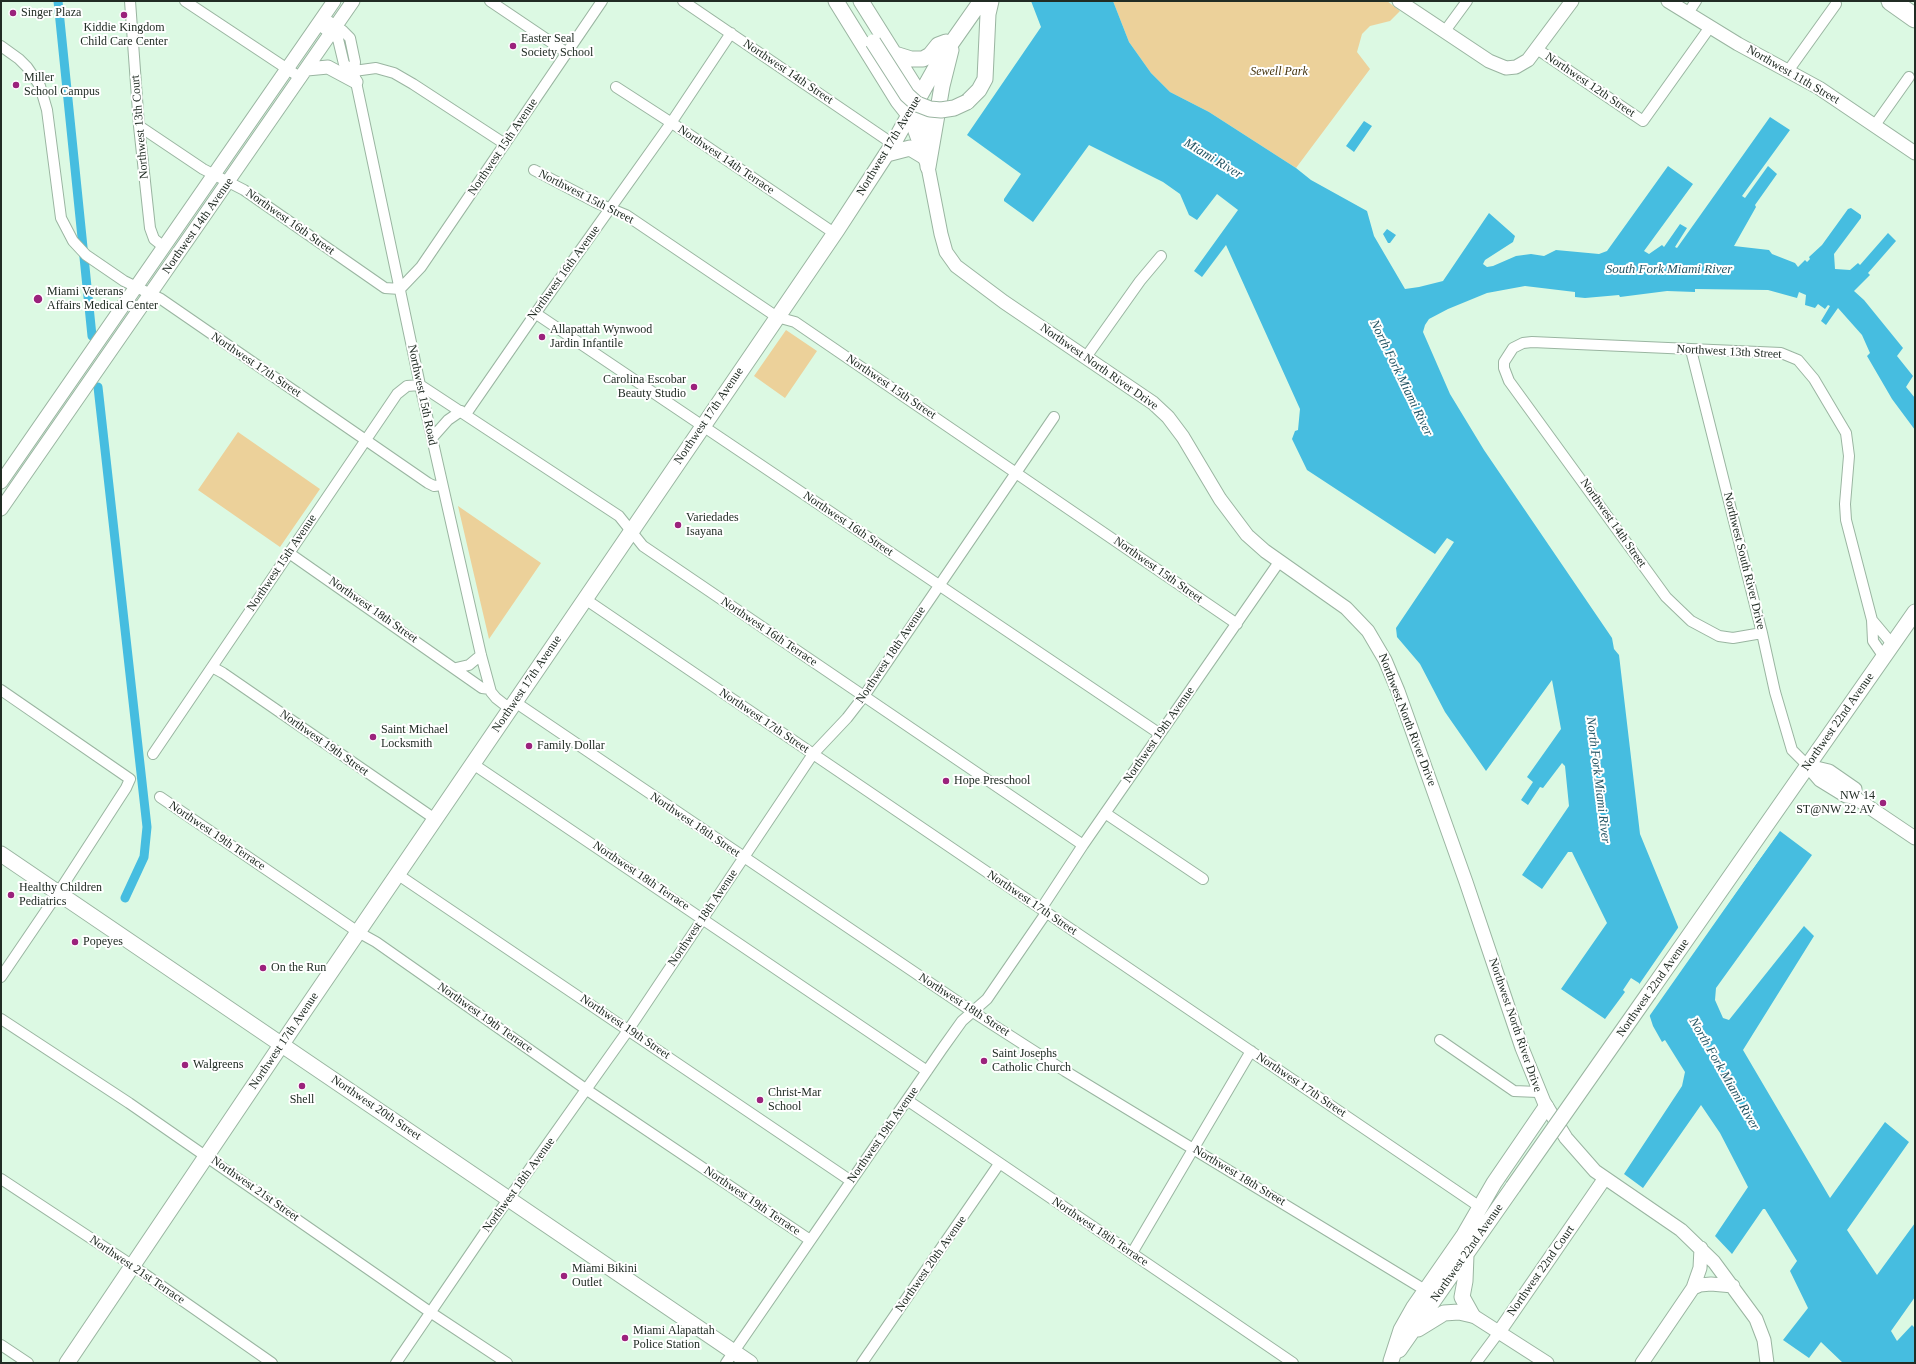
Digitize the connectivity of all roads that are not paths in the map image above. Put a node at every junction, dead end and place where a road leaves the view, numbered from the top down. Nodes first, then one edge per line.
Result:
1 (130, 1) edge
2 (185, 1) edge
3 (334, 1) edge
4 (353, 1) edge
5 (490, 1) edge
6 (602, 1) edge
7 (684, 1) edge
8 (836, 1) edge
9 (848, 1) edge
10 (861, 1) edge
11 (981, 1) edge
12 (991, 1) edge
13 (1467, 1) edge
14 (1572, 1) edge
15 (1668, 1) edge
16 (1696, 1) edge
17 (1891, 1) edge
18 (1407, 3) edge
19 (1836, 4) dead end
20 (1688, 13) junction
21 (1915, 18) edge
22 (321, 22) junction
23 (1710, 27) junction
24 (334, 30) junction
25 (1445, 31) junction
26 (731, 33) junction
27 (954, 38) junction
28 (1, 46) edge
29 (1536, 50) junction
30 (567, 53) junction
31 (895, 54) junction
32 (288, 69) junction
33 (1788, 71) junction
34 (304, 73) junction
35 (355, 77) junction
36 (1909, 77) dead end
37 (616, 87) dead end
38 (920, 95) junction
39 (909, 116) junction
40 (671, 123) junction
41 (1875, 125) junction
42 (139, 126) junction
43 (505, 144) junction
44 (890, 149) junction
45 (1915, 152) edge
46 (927, 162) junction
47 (534, 170) dead end
48 (215, 175) junction
49 (228, 183) junction
50 (610, 209) junction
51 (834, 234) junction
52 (164, 247) junction
53 (1161, 256) dead end
54 (136, 287) junction
55 (400, 289) junction
56 (150, 294) junction
57 (536, 313) junction
58 (777, 317) junction
59 (1691, 350) junction
60 (1086, 357) junction
61 (1506, 357) joint
62 (420, 385) junction
63 (464, 413) junction
64 (1054, 417) dead end
65 (703, 426) junction
66 (432, 438) junction
67 (366, 440) junction
68 (1016, 472) junction
69 (1, 482) edge
70 (442, 485) junction
71 (1, 510) edge
72 (630, 531) junction
73 (289, 553) junction
74 (1279, 562) junction
75 (939, 585) junction
76 (585, 599) junction
77 (1915, 612) edge
78 (1872, 620) junction
79 (1237, 624) junction
80 (1762, 633) junction
81 (1888, 651) junction
82 (481, 655) junction
83 (212, 667) junction
84 (456, 668) junction
85 (490, 689) junction
86 (1, 690) edge
87 (864, 696) junction
88 (513, 705) junction
89 (1160, 734) junction
90 (153, 754) dead end
91 (813, 754) junction
92 (473, 764) junction
93 (1808, 766) junction
94 (160, 797) dead end
95 (1105, 813) junction
96 (435, 819) junction
97 (1915, 838) edge
98 (1083, 845) junction
99 (1, 854) edge
100 (743, 858) junction
101 (398, 874) junction
102 (1203, 880) dead end
103 (58, 893) junction
104 (1044, 911) junction
105 (704, 918) junction
106 (358, 932) junction
107 (1, 977) edge
108 (973, 1012) junction
109 (1, 1019) edge
110 (629, 1029) junction
111 (1440, 1040) dead end
112 (281, 1045) junction
113 (1251, 1051) junction
114 (927, 1071) junction
115 (587, 1090) junction
116 (1538, 1092) junction
117 (907, 1100) junction
118 (1546, 1107) junction
119 (1194, 1148) junction
120 (207, 1156) junction
121 (1000, 1164) junction
122 (1605, 1178) junction
123 (1, 1179) edge
124 (851, 1181) junction
125 (509, 1199) junction
126 (1480, 1207) junction
127 (810, 1240) junction
128 (1701, 1248) junction
129 (1132, 1254) junction
130 (1466, 1255) junction
131 (133, 1266) junction
132 (1733, 1286) junction
133 (1693, 1288) junction
134 (1425, 1290) junction
135 (430, 1312) junction
136 (1472, 1315) junction
137 (1499, 1332) junction
138 (1408, 1338) junction
139 (1, 1345) edge
140 (730, 1357) edge
141 (1391, 1362) edge
142 (28, 1363) edge
143 (67, 1363) edge
144 (272, 1363) edge
145 (396, 1363) edge
146 (508, 1363) edge
147 (750, 1363) edge
148 (862, 1363) edge
149 (1293, 1363) edge
150 (1476, 1363) edge
151 (1547, 1363) edge
152 (1642, 1363) edge
153 (1767, 1363) edge

1 - 42 street, Northwest 13th Court
2 - 32 street
3 - 22 street, Northwest 14th Avenue
4 - 24 street, Northwest 14th Avenue
5 - 30 street
6 - 30 street, Northwest 15th Avenue
7 - 26 street, Northwest 14th Street
8 - 39 main road, Northwest North River Drive
9 - 12 main road, bridge
10 - 31 main road, Northwest North River Drive
11 - 27 main road, Northwest 17th Avenue
13 - 25 street
14 - 29 street
15 - 20 street, Northwest 11th Street
16 - 20 street
17 - 21 highway
18 - 25 street
19 - 33 street
20 - 23 street, Northwest 11th Street
22 - 24 street, Northwest 15th Road
22 - 32 street, Northwest 14th Avenue
23 - 29 street, Northwest 12th Street
23 - 33 street, Northwest 11th Street
24 - 34 street, Northwest 14th Avenue
24 - 35 street, Northwest 15th Road
25 - 29 street
26 - 40 street, Northwest 16th Avenue
26 - 44 street, Northwest 14th Street
27 - 31 main road
27 - 38 main road, Northwest 17th Avenue
27 - 46 main road
28 - 54 street, Northwest 17th Street
30 - 43 street, Northwest 15th Avenue
31 - 38 main road, Northwest North River Drive
32 - 34 street
32 - 48 street, Northwest 14th Avenue
33 - 41 street, Northwest 11th Street
34 - 35 street
34 - 49 street, Northwest 14th Avenue
35 - 43 street
35 - 55 street, Northwest 15th Road
36 - 41 street
37 - 40 street, Northwest 14th Terrace
38 - 39 main road, Northwest 17th Avenue
38 - 46 street, Northwest North River Drive
39 - 44 main road, Northwest 17th Avenue
39 - 46 street, Northwest North River Drive
40 - 50 street, Northwest 16th Avenue
40 - 51 street, Northwest 14th Terrace
41 - 45 street, Northwest 11th Street
42 - 48 street, Northwest 16th Street
42 - 52 street, Northwest 13th Court
43 - 55 street, Northwest 15th Avenue
44 - 46 main road
44 - 51 main road, Northwest 17th Avenue
46 - 60 street, Northwest North River Drive
47 - 50 street, Northwest 15th Street
48 - 49 street, Northwest 16th Street
48 - 52 street, Northwest 14th Avenue
49 - 55 street, Northwest 16th Street
49 - 56 street, Northwest 14th Avenue
50 - 57 street, Northwest 16th Avenue
50 - 58 street, Northwest 15th Street
51 - 58 main road, Northwest 17th Avenue
52 - 54 street, Northwest 14th Avenue
53 - 60 street
54 - 56 street, Northwest 17th Street
54 - 69 street, Northwest 14th Avenue
55 - 62 street, Northwest 15th Road
56 - 67 street, Northwest 17th Street
56 - 71 street, Northwest 14th Avenue
57 - 63 street, Northwest 16th Avenue
57 - 65 street, Northwest 16th Street
58 - 65 main road, Northwest 17th Avenue
58 - 68 street, Northwest 15th Street
59 - 61 street, Northwest 13th Street
59 - 78 street, Northwest 13th Street
59 - 80 street, Northwest South River Drive
60 - 74 street, Northwest North River Drive
61 - 80 street, Northwest 14th Street
62 - 63 street, Northwest 16th Terrace
62 - 66 street, Northwest 15th Road
62 - 67 street, Northwest 15th Avenue
63 - 66 street
63 - 72 street, Northwest 16th Terrace
64 - 68 street, Northwest 18th Avenue
65 - 72 main road, Northwest 17th Avenue
65 - 75 street, Northwest 16th Street
66 - 70 street, Northwest 15th Road
67 - 70 street, Northwest 17th Street
67 - 73 street, Northwest 15th Avenue
68 - 75 street, Northwest 18th Avenue
68 - 79 street, Northwest 15th Street
70 - 82 street, Northwest 15th Road
72 - 76 main road, Northwest 17th Avenue
72 - 87 street, Northwest 16th Terrace
73 - 83 street, Northwest 15th Avenue
73 - 84 street, Northwest 18th Street
74 - 79 street, Northwest 19th Avenue
74 - 116 street, Northwest North River Drive
75 - 87 street, Northwest 18th Avenue
75 - 89 street, Northwest 16th Street
76 - 88 main road, Northwest 17th Avenue
76 - 91 street, Northwest 17th Street
77 - 81 main road, Northwest 22nd Avenue
78 - 81 street, Northwest 13th Street
78 - 81 street, Northwest 13th Street
79 - 89 street, Northwest 19th Avenue
80 - 93 street, Northwest South River Drive
81 - 93 main road, Northwest 22nd Avenue
82 - 84 street
82 - 85 street, Northwest 15th Road
83 - 90 street, Northwest 15th Avenue
83 - 96 street, Northwest 19th Street
84 - 85 street, Northwest 18th Street
85 - 88 street, Northwest 15th Road
86 - 103 street
87 - 91 street, Northwest 18th Avenue
87 - 98 street, Northwest 16th Terrace
88 - 92 main road, Northwest 17th Avenue
88 - 100 street, Northwest 18th Street
89 - 95 street, Northwest 19th Avenue
91 - 100 street, Northwest 18th Avenue
91 - 104 street, Northwest 17th Street
92 - 96 main road, Northwest 17th Avenue
92 - 105 street, Northwest 18th Terrace
93 - 97 street
93 - 130 main road, Northwest 22nd Avenue, bridge
94 - 106 street, Northwest 19th Terrace
95 - 98 street, Northwest 19th Avenue
95 - 102 street
96 - 101 main road, Northwest 17th Avenue
98 - 104 street, Northwest 19th Avenue
99 - 103 main road, Northwest 20th Street
100 - 105 street, Northwest 18th Avenue
100 - 108 street, Northwest 18th Street
101 - 106 main road, Northwest 17th Avenue
101 - 110 street, Northwest 19th Street
103 - 107 street
103 - 112 main road, Northwest 20th Street
104 - 108 street, Northwest 19th Avenue
104 - 113 street, Northwest 17th Street
105 - 110 street, Northwest 18th Avenue
105 - 114 street, Northwest 18th Terrace
106 - 112 main road, Northwest 17th Avenue
106 - 115 street, Northwest 19th Terrace
108 - 114 street, Northwest 19th Avenue
108 - 119 street, Northwest 18th Street
109 - 120 street, Northwest 21st Street
110 - 115 street, Northwest 18th Avenue
110 - 124 street, Northwest 19th Street
111 - 116 street
112 - 120 main road, Northwest 17th Avenue
112 - 125 main road, Northwest 20th Street
113 - 119 street
113 - 126 street, Northwest 17th Street
114 - 117 street, Northwest 19th Avenue
115 - 125 street, Northwest 18th Avenue
115 - 127 street, Northwest 19th Terrace
116 - 118 street, Northwest North River Drive
117 - 121 street, Northwest 18th Terrace
117 - 124 street, Northwest 19th Avenue
118 - 122 street, Northwest North River Drive
118 - 126 main road
119 - 129 street
119 - 134 street, Northwest 18th Street
120 - 131 main road, Northwest 17th Avenue
120 - 135 street, Northwest 21st Street
121 - 129 street, Northwest 18th Terrace
121 - 148 street, Northwest 20th Avenue
122 - 128 street, Northwest North River Drive
122 - 137 street, Northwest 22nd Court
123 - 131 street, Northwest 21st Terrace
124 - 127 street, Northwest 19th Avenue
125 - 135 street, Northwest 18th Avenue
125 - 140 main road, Northwest 20th Street
126 - 134 main road
127 - 140 street, Northwest 19th Avenue
128 - 132 street, Northwest North River Drive
128 - 133 street
129 - 149 street, Northwest 18th Terrace
130 - 136 main road
130 - 138 main road, Northwest 22nd Avenue
131 - 143 main road, Northwest 17th Avenue
131 - 144 street, Northwest 21st Terrace
132 - 133 street
132 - 153 street, Northwest North River Drive
133 - 152 street
134 - 141 main road
135 - 145 street, Northwest 18th Avenue
135 - 146 street, Northwest 21st Street
136 - 137 street
136 - 138 main road
137 - 150 street, Northwest 22nd Court
137 - 151 street
138 - 141 main road, Northwest 22nd Avenue
139 - 142 street
140 - 147 main road, Northwest 20th Street

